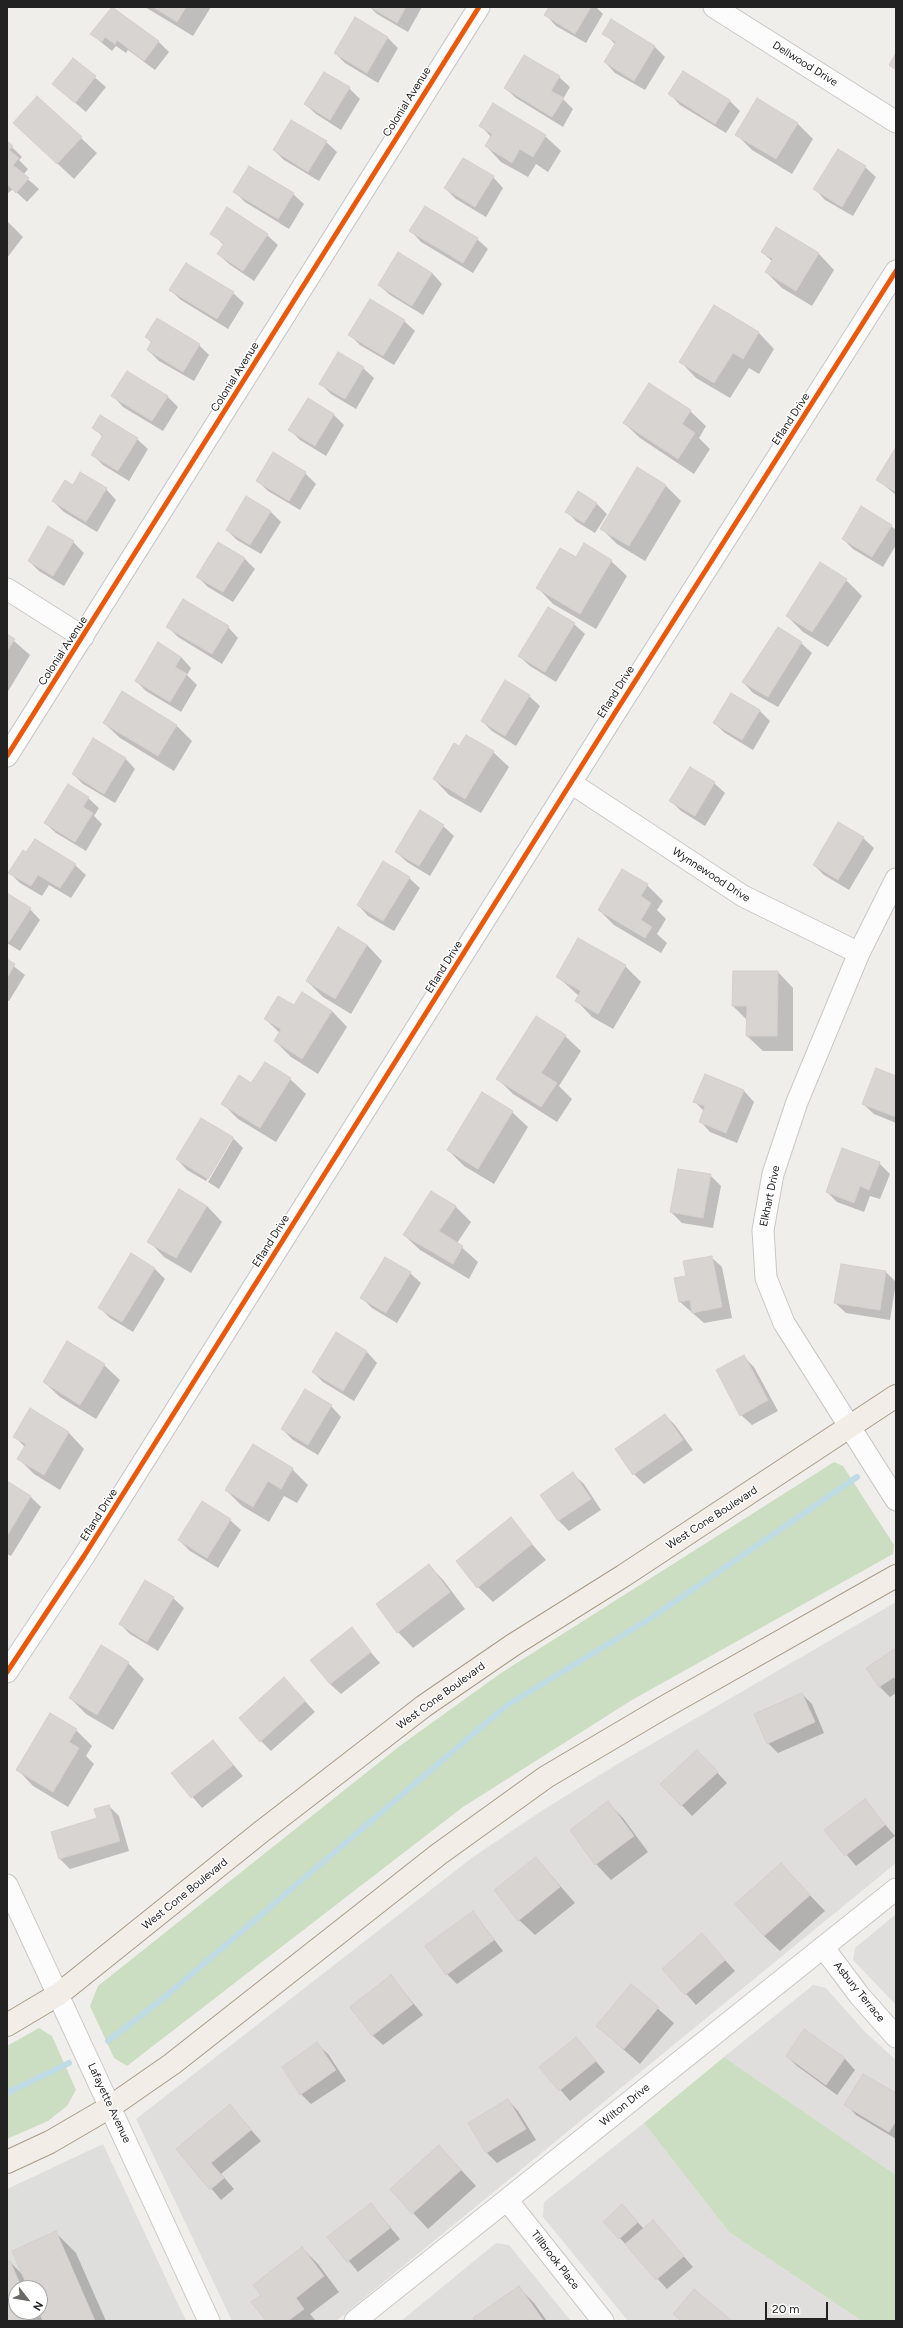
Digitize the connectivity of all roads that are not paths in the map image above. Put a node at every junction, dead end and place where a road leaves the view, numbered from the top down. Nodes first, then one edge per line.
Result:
1 (479, 7) edge
2 (714, 7) edge
3 (896, 122) edge
4 (896, 271) edge
5 (7, 589) edge
6 (83, 637) junction
7 (7, 756) edge
8 (572, 783) junction
9 (896, 879) edge
10 (859, 953) junction
11 (896, 1396) edge
12 (850, 1428) junction
13 (896, 1500) edge
14 (896, 1576) edge
15 (7, 1672) edge
16 (7, 1885) edge
17 (896, 1888) edge
18 (823, 1946) junction
19 (59, 1994) junction
20 (7, 2025) edge
21 (896, 2037) edge
22 (110, 2107) junction
23 (7, 2162) edge
24 (507, 2200) junction
25 (209, 2321) edge
26 (355, 2321) edge
27 (603, 2321) edge

1 - 6 street, Colonial Avenue
2 - 3 street, Dellwood Drive
4 - 8 street, Efland Drive
5 - 6 street
6 - 7 street, Colonial Avenue
8 - 10 street, Wynnewood Drive
8 - 15 street, Efland Drive
9 - 10 street, Elkhart Drive
10 - 12 street, Elkhart Drive
11 - 12 main road, West Cone Boulevard
12 - 13 street, Elkhart Drive
12 - 19 main road, West Cone Boulevard
14 - 22 main road
16 - 19 street, Lafayette Avenue
17 - 18 street, Wilton Drive
18 - 21 street, Asbury Terrace
18 - 24 street, Wilton Drive
19 - 20 main road, West Cone Boulevard
19 - 22 street, Lafayette Avenue
22 - 23 main road
22 - 25 street, Lafayette Avenue
24 - 26 street, Wilton Drive
24 - 27 street, Tillbrook Place

